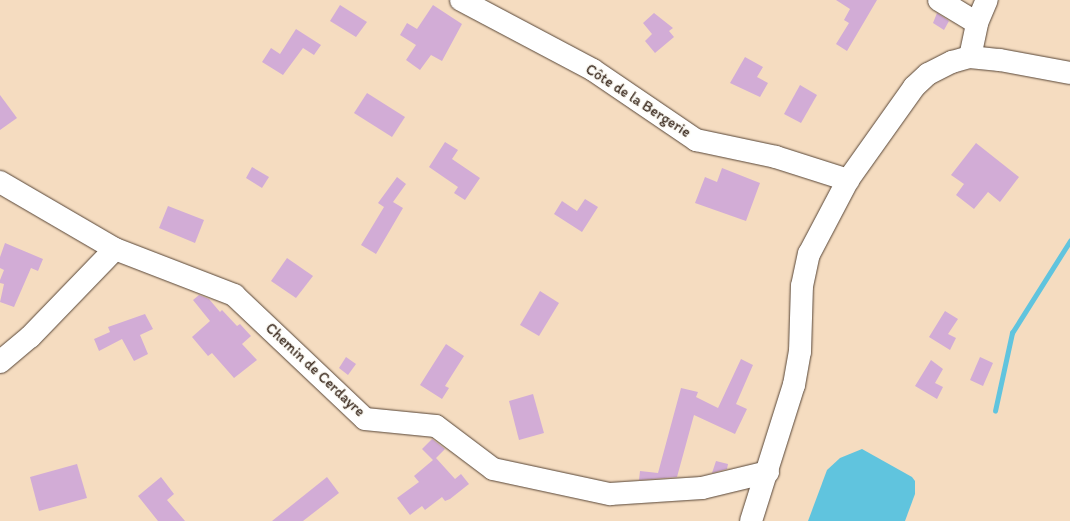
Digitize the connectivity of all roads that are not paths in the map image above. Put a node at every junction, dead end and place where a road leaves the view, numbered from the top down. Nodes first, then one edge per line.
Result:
1 (461, 0) edge
2 (939, 0) edge
3 (987, 0) edge
4 (977, 24) junction
5 (970, 57) junction
6 (1070, 73) edge
7 (848, 180) junction
8 (0, 182) edge
9 (115, 249) junction
10 (0, 362) edge
11 (768, 472) junction
12 (751, 521) edge

1 - 7 street, Côte de la Bergerie
2 - 4 street
3 - 4 street
4 - 5 street
5 - 6 street
5 - 7 street
7 - 11 street
8 - 9 street, Chemin de Cerdayre
9 - 10 street
9 - 11 street, Chemin de Cerdayre
11 - 12 street

